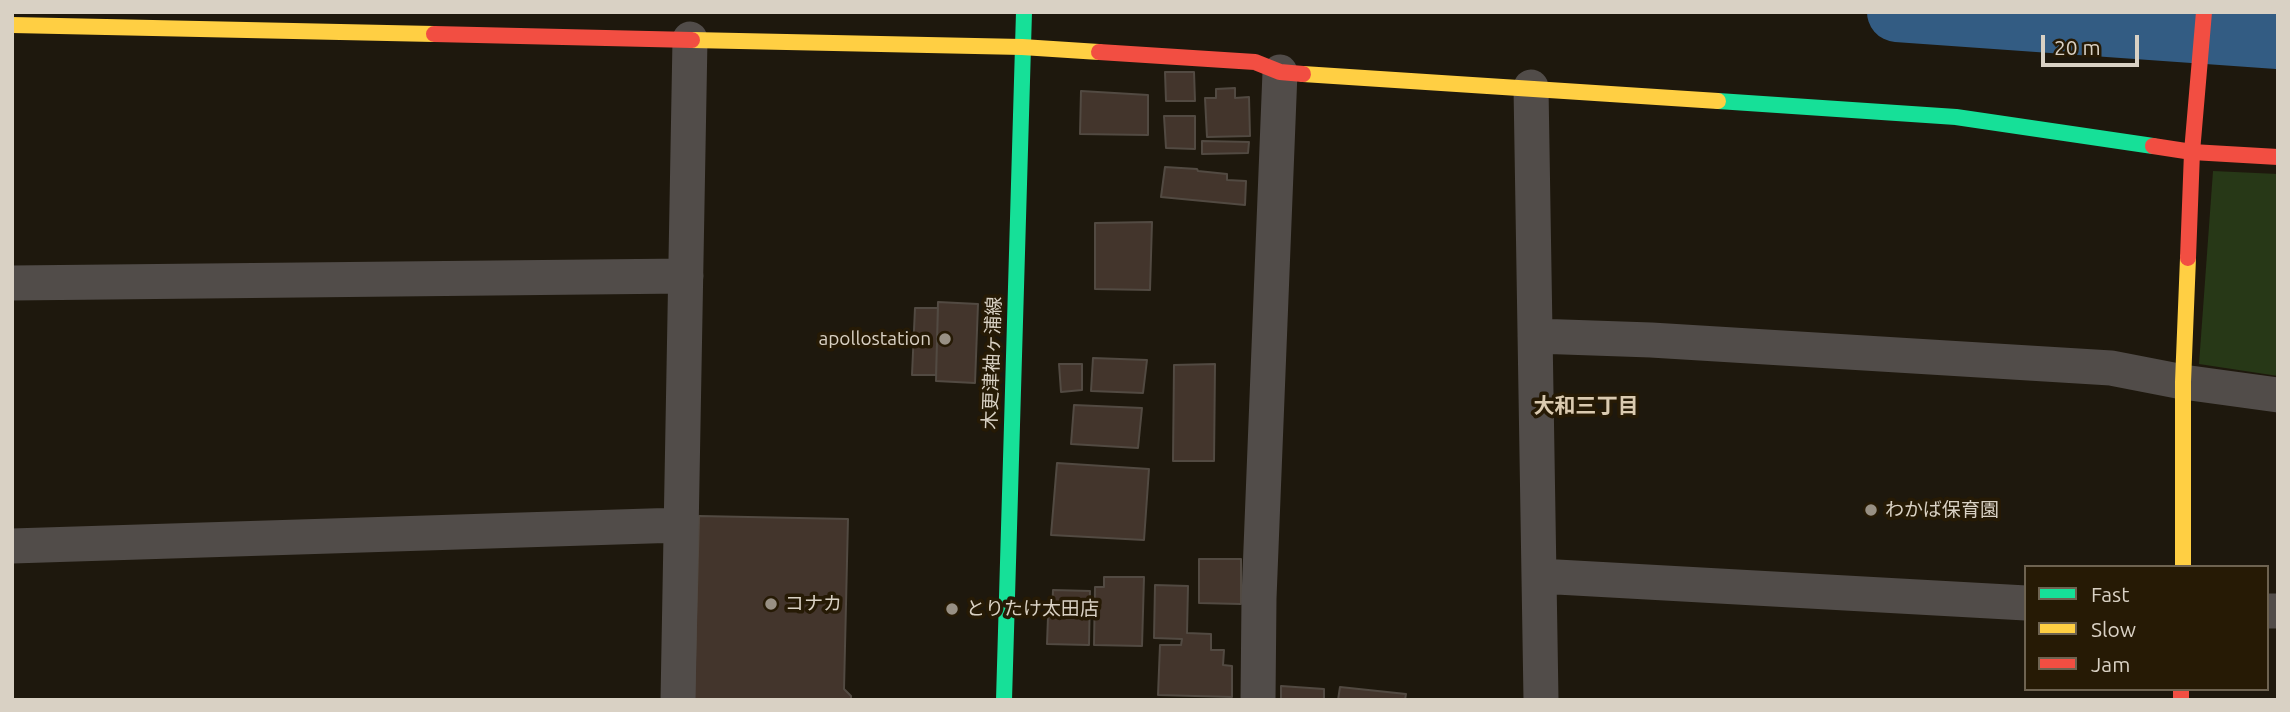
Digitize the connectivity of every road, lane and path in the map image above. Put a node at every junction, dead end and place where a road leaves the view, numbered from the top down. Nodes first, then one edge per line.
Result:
1 (2204, 12) edge
2 (1023, 20) edge
3 (12, 25) edge
4 (690, 39) junction
5 (1022, 47) junction
6 (1280, 72) junction
7 (1531, 87) junction
8 (2192, 152) junction
9 (2278, 157) edge
10 (686, 276) junction
11 (12, 283) edge
12 (1535, 337) junction
13 (2183, 382) junction
14 (2278, 395) edge
15 (681, 525) junction
16 (12, 546) edge
17 (2183, 565) edge
18 (1539, 576) junction
19 (2024, 603) edge
20 (678, 700) edge
21 (1004, 700) edge
22 (1258, 700) edge
23 (1541, 700) edge

1 - 8 street
2 - 5 street, 木更津袖ヶ浦線
3 - 4 street
4 - 5 street
4 - 10 street
5 - 6 street
5 - 21 street, 木更津袖ヶ浦線
6 - 7 street
6 - 22 street
7 - 8 street
7 - 12 street
8 - 9 street
8 - 13 street
10 - 11 street
10 - 15 street
12 - 13 street
12 - 18 street
13 - 14 street
13 - 17 street
15 - 16 street
15 - 20 street
18 - 19 street
18 - 23 street

